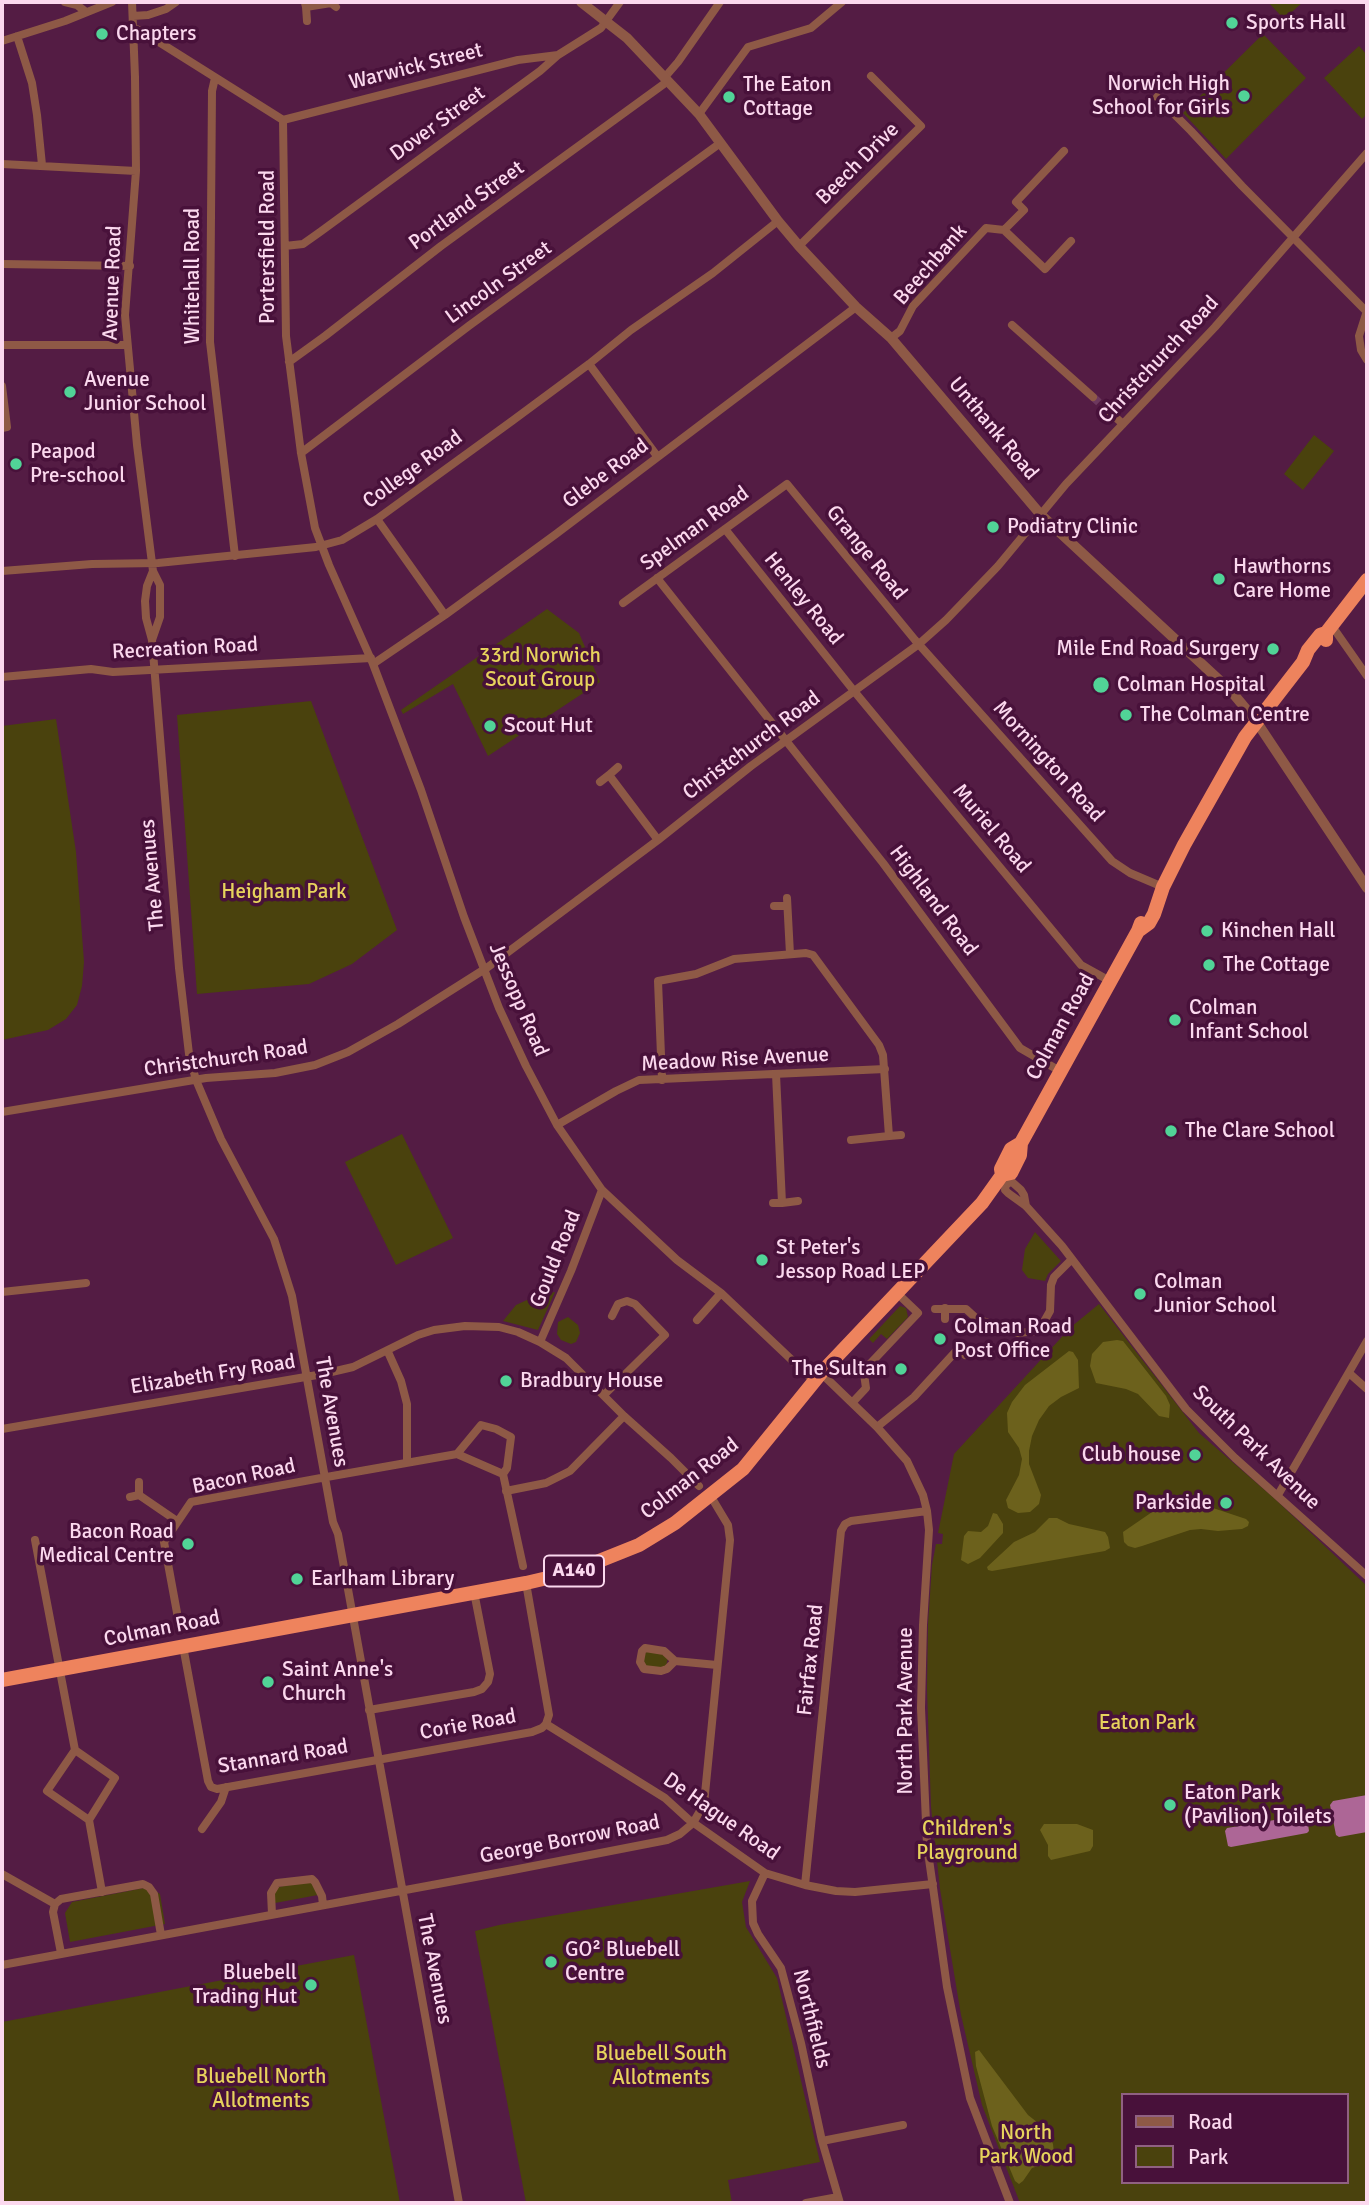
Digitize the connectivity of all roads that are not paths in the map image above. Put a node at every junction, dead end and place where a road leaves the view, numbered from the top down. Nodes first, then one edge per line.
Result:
1 (65, 2) edge
2 (112, 2) edge
3 (132, 2) edge
4 (176, 2) edge
5 (581, 2) edge
6 (620, 2) edge
7 (720, 2) edge
8 (842, 2) edge
9 (333, 4) edge
10 (305, 5) edge
11 (86, 12) junction
12 (133, 16) junction
13 (606, 20) junction
14 (307, 21) dead end
15 (134, 28) junction
16 (17, 36) junction
17 (2, 41) edge
18 (558, 55) junction
19 (872, 76) dead end
20 (215, 78) junction
21 (666, 79) junction
22 (1157, 97) dead end
23 (699, 114) junction
24 (283, 120) junction
25 (719, 144) junction
26 (1064, 151) dead end
27 (1367, 153) edge
28 (2, 164) edge
29 (42, 165) junction
30 (135, 171) junction
31 (778, 221) junction
32 (1004, 230) junction
33 (1294, 237) junction
34 (1072, 241) dead end
35 (285, 246) junction
36 (799, 246) junction
37 (2, 264) edge
38 (130, 266) junction
39 (856, 307) junction
40 (1367, 311) edge
41 (1012, 325) dead end
42 (891, 338) junction
43 (2, 345) edge
44 (127, 345) junction
45 (1367, 360) edge
46 (289, 362) junction
47 (589, 364) junction
48 (2, 386) edge
49 (1093, 397) tunnel mouth
50 (1105, 408) tunnel mouth
51 (1123, 424) junction
52 (4, 428) edge
53 (301, 453) junction
54 (657, 456) junction
55 (787, 484) joint
56 (1041, 515) junction
57 (376, 519) junction
58 (725, 529) junction
59 (321, 546) junction
60 (235, 556) junction
61 (153, 567) junction
62 (2, 572) edge
63 (657, 578) junction
64 (1367, 580) edge
65 (623, 603) dead end
66 (445, 615) junction
67 (1329, 630) junction
68 (152, 640) junction
69 (919, 644) junction
70 (372, 661) junction
71 (155, 669) junction
72 (1367, 676) edge
73 (2, 677) edge
74 (854, 691) junction
75 (1256, 722) junction
76 (786, 740) junction
77 (618, 767) dead end
78 (609, 775) junction
79 (600, 782) dead end
80 (658, 839) junction
81 (1367, 888) edge
82 (1162, 889) junction
83 (774, 906) dead end
84 (790, 954) junction
85 (484, 969) junction
86 (1110, 981) junction
87 (885, 1069) junction
88 (1060, 1071) junction
89 (776, 1074) junction
90 (196, 1080) junction
91 (662, 1080) junction
92 (2, 1112) edge
93 (556, 1125) junction
94 (901, 1135) dead end
95 (889, 1136) junction
96 (851, 1140) dead end
97 (1002, 1179) junction
98 (602, 1190) junction
99 (798, 1201) dead end
100 (1072, 1259) junction
101 (86, 1283) dead end
102 (2, 1292) edge
103 (721, 1293) junction
104 (898, 1294) junction
105 (935, 1308) dead end
106 (945, 1308) junction
107 (612, 1316) dead end
108 (697, 1320) dead end
109 (945, 1320) dead end
110 (1367, 1341) edge
111 (540, 1342) junction
112 (951, 1342) dead end
113 (388, 1352) junction
114 (1349, 1373) junction
115 (308, 1377) junction
116 (818, 1377) junction
117 (1367, 1390) edge
118 (604, 1395) junction
119 (852, 1403) junction
120 (624, 1416) junction
121 (877, 1427) junction
122 (2, 1429) edge
123 (457, 1454) junction
124 (407, 1462) junction
125 (503, 1474) junction
126 (325, 1477) junction
127 (139, 1482) dead end
128 (705, 1490) junction
129 (506, 1491) junction
130 (1278, 1495) junction
131 (927, 1511) junction
132 (177, 1521) junction
133 (35, 1540) dead end
134 (523, 1566) dead end
135 (1367, 1576) edge
136 (526, 1583) junction
137 (474, 1592) junction
138 (352, 1615) junction
139 (180, 1629) dead end
140 (183, 1646) junction
141 (674, 1661) dead end
142 (717, 1665) junction
143 (59, 1670) junction
144 (2, 1680) edge
145 (369, 1710) junction
146 (546, 1724) junction
147 (75, 1750) junction
148 (377, 1760) junction
149 (226, 1787) junction
150 (89, 1820) junction
151 (693, 1823) junction
152 (202, 1829) dead end
153 (765, 1873) junction
154 (2, 1874) edge
155 (933, 1884) junction
156 (805, 1885) junction
157 (401, 1891) junction
158 (102, 1892) junction
159 (55, 1905) junction
160 (323, 1905) junction
161 (272, 1914) junction
162 (161, 1935) junction
163 (61, 1953) junction
164 (2, 1965) edge
165 (903, 2124) dead end
166 (822, 2141) junction
167 (839, 2200) edge
168 (459, 2203) edge
169 (806, 2203) edge
170 (1010, 2203) edge

1 - 11 street
2 - 11 street
3 - 12 street, Avenue Road
4 - 12 street
5 - 13 street, Unthank Road
6 - 13 street, Dover Street
7 - 21 street, Portland Street
8 - 23 street
9 - 10 street
10 - 14 street
11 - 16 street
12 - 15 street, Avenue Road
13 - 18 street, Dover Street
13 - 21 street, Unthank Road
15 - 20 street
15 - 30 street, Avenue Road
16 - 17 street
16 - 29 street
18 - 24 street, Warwick Street
18 - 35 street, Dover Street
19 - 36 street, Beech Drive
20 - 24 street
20 - 60 street, Whitehall Road
21 - 23 street, Unthank Road
21 - 46 street, Portland Street
22 - 33 street
23 - 25 street, Unthank Road
24 - 35 street, Portersfield Road
25 - 31 street, Unthank Road
25 - 53 street, Lincoln Street
26 - 32 street
27 - 33 street, Christchurch Road
28 - 29 street
29 - 30 street
30 - 38 street, Avenue Road
31 - 36 street, Unthank Road
31 - 47 street, College Road
32 - 34 street
32 - 42 street, Beechbank
33 - 40 street
33 - 51 street, Christchurch Road
35 - 46 street, Portersfield Road
36 - 39 street, Unthank Road
37 - 38 street
38 - 44 street, Avenue Road
39 - 42 street, Unthank Road
39 - 54 street, Glebe Road
40 - 45 street
41 - 49 street
42 - 56 street, Unthank Road
43 - 44 street
44 - 61 street, Avenue Road
46 - 53 street, Portersfield Road
47 - 54 street
47 - 57 street, College Road
48 - 52 street
50 - 51 street
51 - 56 street, Christchurch Road
53 - 59 street, Portersfield Road
54 - 66 street, Glebe Road
55 - 58 street, Spelman Road
55 - 69 street, Grange Road
56 - 69 street, Christchurch Road
56 - 75 street, Unthank Road
57 - 59 street, College Road
57 - 66 street
58 - 63 street, Spelman Road
58 - 74 street, Henley Road
59 - 60 street, College Road
59 - 70 street, Jessopp Road
60 - 61 street, College Road
61 - 62 street, College Road
61 - 68 street, The Avenues
61 - 68 street, The Avenues
63 - 65 street, Spelman Road
63 - 76 street, Highland Road
64 - 67 highway, A140
66 - 70 street, Glebe Road
67 - 72 street
67 - 75 highway, A140
68 - 71 street, The Avenues
69 - 74 street, Christchurch Road
69 - 82 street, Mornington Road
70 - 71 street, Recreation Road
70 - 85 street, Jessopp Road
71 - 73 street, Recreation Road
71 - 90 street, The Avenues
74 - 76 street, Christchurch Road
74 - 86 street, Muriel Road
75 - 81 street, Unthank Road
75 - 82 highway, Colman Road / A140
76 - 80 street, Christchurch Road
76 - 88 street, Highland Road
77 - 78 street
78 - 79 street
78 - 80 street
80 - 85 street, Christchurch Road
82 - 86 highway, Colman Road / A140
83 - 84 street
84 - 87 street
84 - 91 street
85 - 90 street, Christchurch Road
85 - 93 street, Jessopp Road
86 - 88 highway, Colman Road / A140
87 - 89 street, Meadow Rise Avenue
87 - 95 street
88 - 97 highway, Colman Road / A140
89 - 91 street, Meadow Rise Avenue
89 - 99 street
90 - 92 street, Christchurch Road
90 - 115 street, The Avenues
91 - 93 street, Meadow Rise Avenue
93 - 98 street, Jessopp Road
94 - 95 street
95 - 96 street
97 - 100 street, South Park Avenue
97 - 104 highway, Colman Road / A140
98 - 103 street, Jessopp Road
98 - 111 street, Gould Road
100 - 106 street
100 - 130 street, South Park Avenue
101 - 102 street
103 - 108 street
103 - 116 street, Jessopp Road
104 - 116 highway, Colman Road / A140
104 - 119 street
105 - 106 street
106 - 109 street
107 - 118 street
110 - 114 street
111 - 113 street, Elizabeth Fry Road
111 - 118 street, Elizabeth Fry Road
112 - 121 street
113 - 115 street, Elizabeth Fry Road
113 - 124 street
114 - 117 street
114 - 130 street
115 - 122 street, Elizabeth Fry Road
115 - 126 street, The Avenues
116 - 119 street, North Park Avenue
116 - 128 highway, Colman Road / A140
118 - 120 street, Elizabeth Fry Road
119 - 121 street, North Park Avenue
120 - 128 street, Elizabeth Fry Road
120 - 129 street
121 - 131 street, North Park Avenue
123 - 124 street, Bacon Road
123 - 125 street
123 - 125 street
124 - 126 street, Bacon Road
125 - 129 street
126 - 132 street, Bacon Road
126 - 138 street, The Avenues
127 - 132 street, Bacon Road
128 - 136 highway, Colman Road / A140
128 - 142 street
129 - 134 street
130 - 135 street, South Park Avenue
131 - 155 street, North Park Avenue
131 - 156 street, Fairfax Road
132 - 139 street, Bacon Road
133 - 143 street
136 - 137 highway, Colman Road / A140
136 - 146 street, Corie Road
137 - 138 highway, Colman Road / A140
137 - 145 street
138 - 140 highway, Colman Road / A140
138 - 145 street, The Avenues
140 - 143 highway, Colman Road / A140
140 - 149 street, Stannard Road
141 - 142 street
142 - 151 street
143 - 144 highway, Colman Road / A140
143 - 147 street
145 - 148 street, The Avenues
146 - 148 street, Corie Road
146 - 151 street, De Hague Road
147 - 150 street
147 - 150 street
148 - 149 street, Stannard Road
148 - 157 street, The Avenues
149 - 152 street
150 - 158 street
151 - 153 street, De Hague Road
151 - 157 street, George Borrow Road
153 - 156 street, De Hague Road
153 - 166 street, Northfields
154 - 159 street
155 - 156 street, De Hague Road
155 - 170 street, North Park Avenue
157 - 160 street, George Borrow Road
157 - 168 street, The Avenues
158 - 159 street
158 - 162 street
159 - 163 street
160 - 161 street, George Borrow Road
160 - 161 street
161 - 162 street, George Borrow Road
162 - 163 street, George Borrow Road
163 - 164 street, George Borrow Road
165 - 166 street
166 - 167 street, Northfields
167 - 169 street, Northfields

